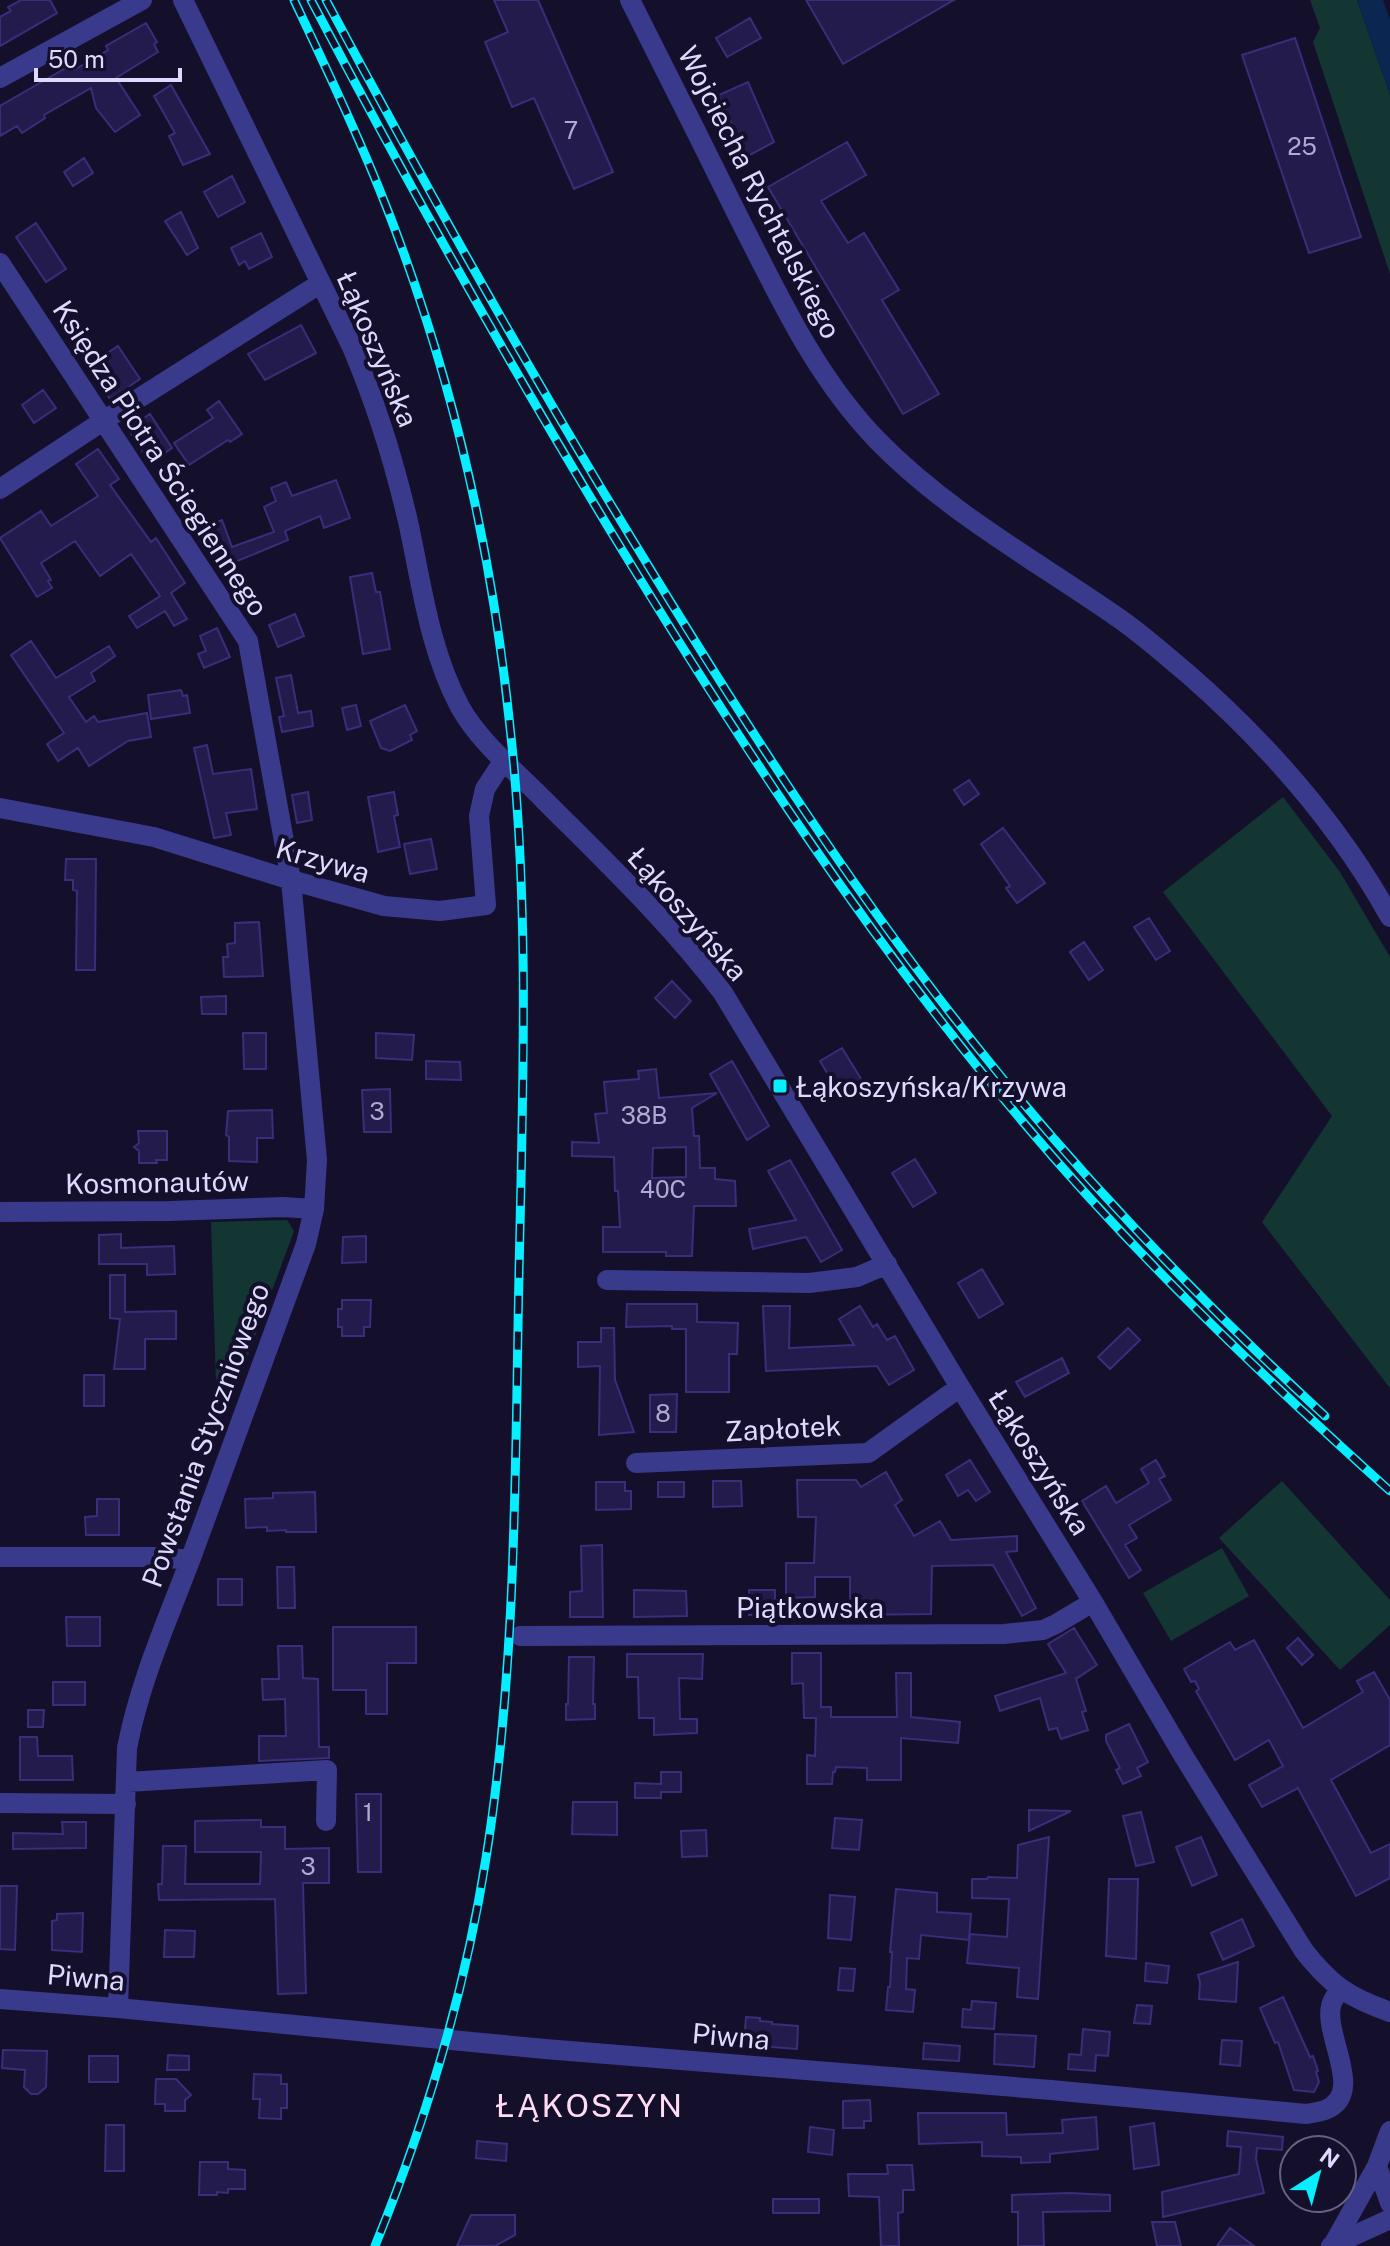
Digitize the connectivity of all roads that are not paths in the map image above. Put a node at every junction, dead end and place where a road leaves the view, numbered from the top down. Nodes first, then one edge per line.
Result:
1 (142, 0) edge
2 (183, 0) edge
3 (630, 0) edge
4 (0, 78) edge
5 (0, 263) edge
6 (321, 283) junction
7 (103, 421) junction
8 (0, 489) edge
9 (504, 760) junction
10 (0, 808) edge
11 (291, 880) junction
12 (1390, 917) edge
13 (314, 1209) junction
14 (0, 1212) edge
15 (887, 1264) junction
16 (607, 1280) dead end
17 (960, 1387) junction
18 (636, 1463) dead end
19 (0, 1557) edge
20 (190, 1560) junction
21 (1093, 1602) junction
22 (520, 1636) dead end
23 (127, 1782) junction
24 (0, 1803) edge
25 (126, 1804) junction
26 (326, 1821) dead end
27 (1340, 1990) junction
28 (0, 1999) edge
29 (118, 2008) junction
30 (1390, 2012) edge
31 (1390, 2131) edge
32 (1377, 2166) junction
33 (1390, 2203) edge
34 (1390, 2217) edge
35 (1348, 2219) junction
36 (1332, 2245) edge

1 - 4 street
2 - 6 street, Łąkoszyńska
3 - 12 street, Wojciecha Rychtelskiego
5 - 7 street, Księdza Piotra Ściegiennego
6 - 7 street
6 - 9 street, Łąkoszyńska
7 - 8 street
7 - 11 street, Księdza Piotra Ściegiennego
9 - 11 street, Krzywa
9 - 15 street, Łąkoszyńska
10 - 11 street, Krzywa
11 - 13 street, Powstania Styczniowego
13 - 14 street, Kosmonautów
13 - 20 street, Powstania Styczniowego
15 - 16 street
15 - 17 street, Łąkoszyńska
17 - 18 street, Zapłotek
17 - 21 street, Łąkoszyńska
19 - 20 street
20 - 23 street, Powstania Styczniowego
21 - 22 street, Piątkowska
21 - 27 street, Łąkoszyńska
23 - 25 street, Powstania Styczniowego
23 - 26 street
24 - 25 street
25 - 29 street, Powstania Styczniowego
27 - 29 street, Piwna
27 - 30 street, Łąkoszyńska
28 - 29 street, Piwna
31 - 32 street
32 - 33 street
32 - 35 street
34 - 35 street
34 - 36 street
35 - 36 street

